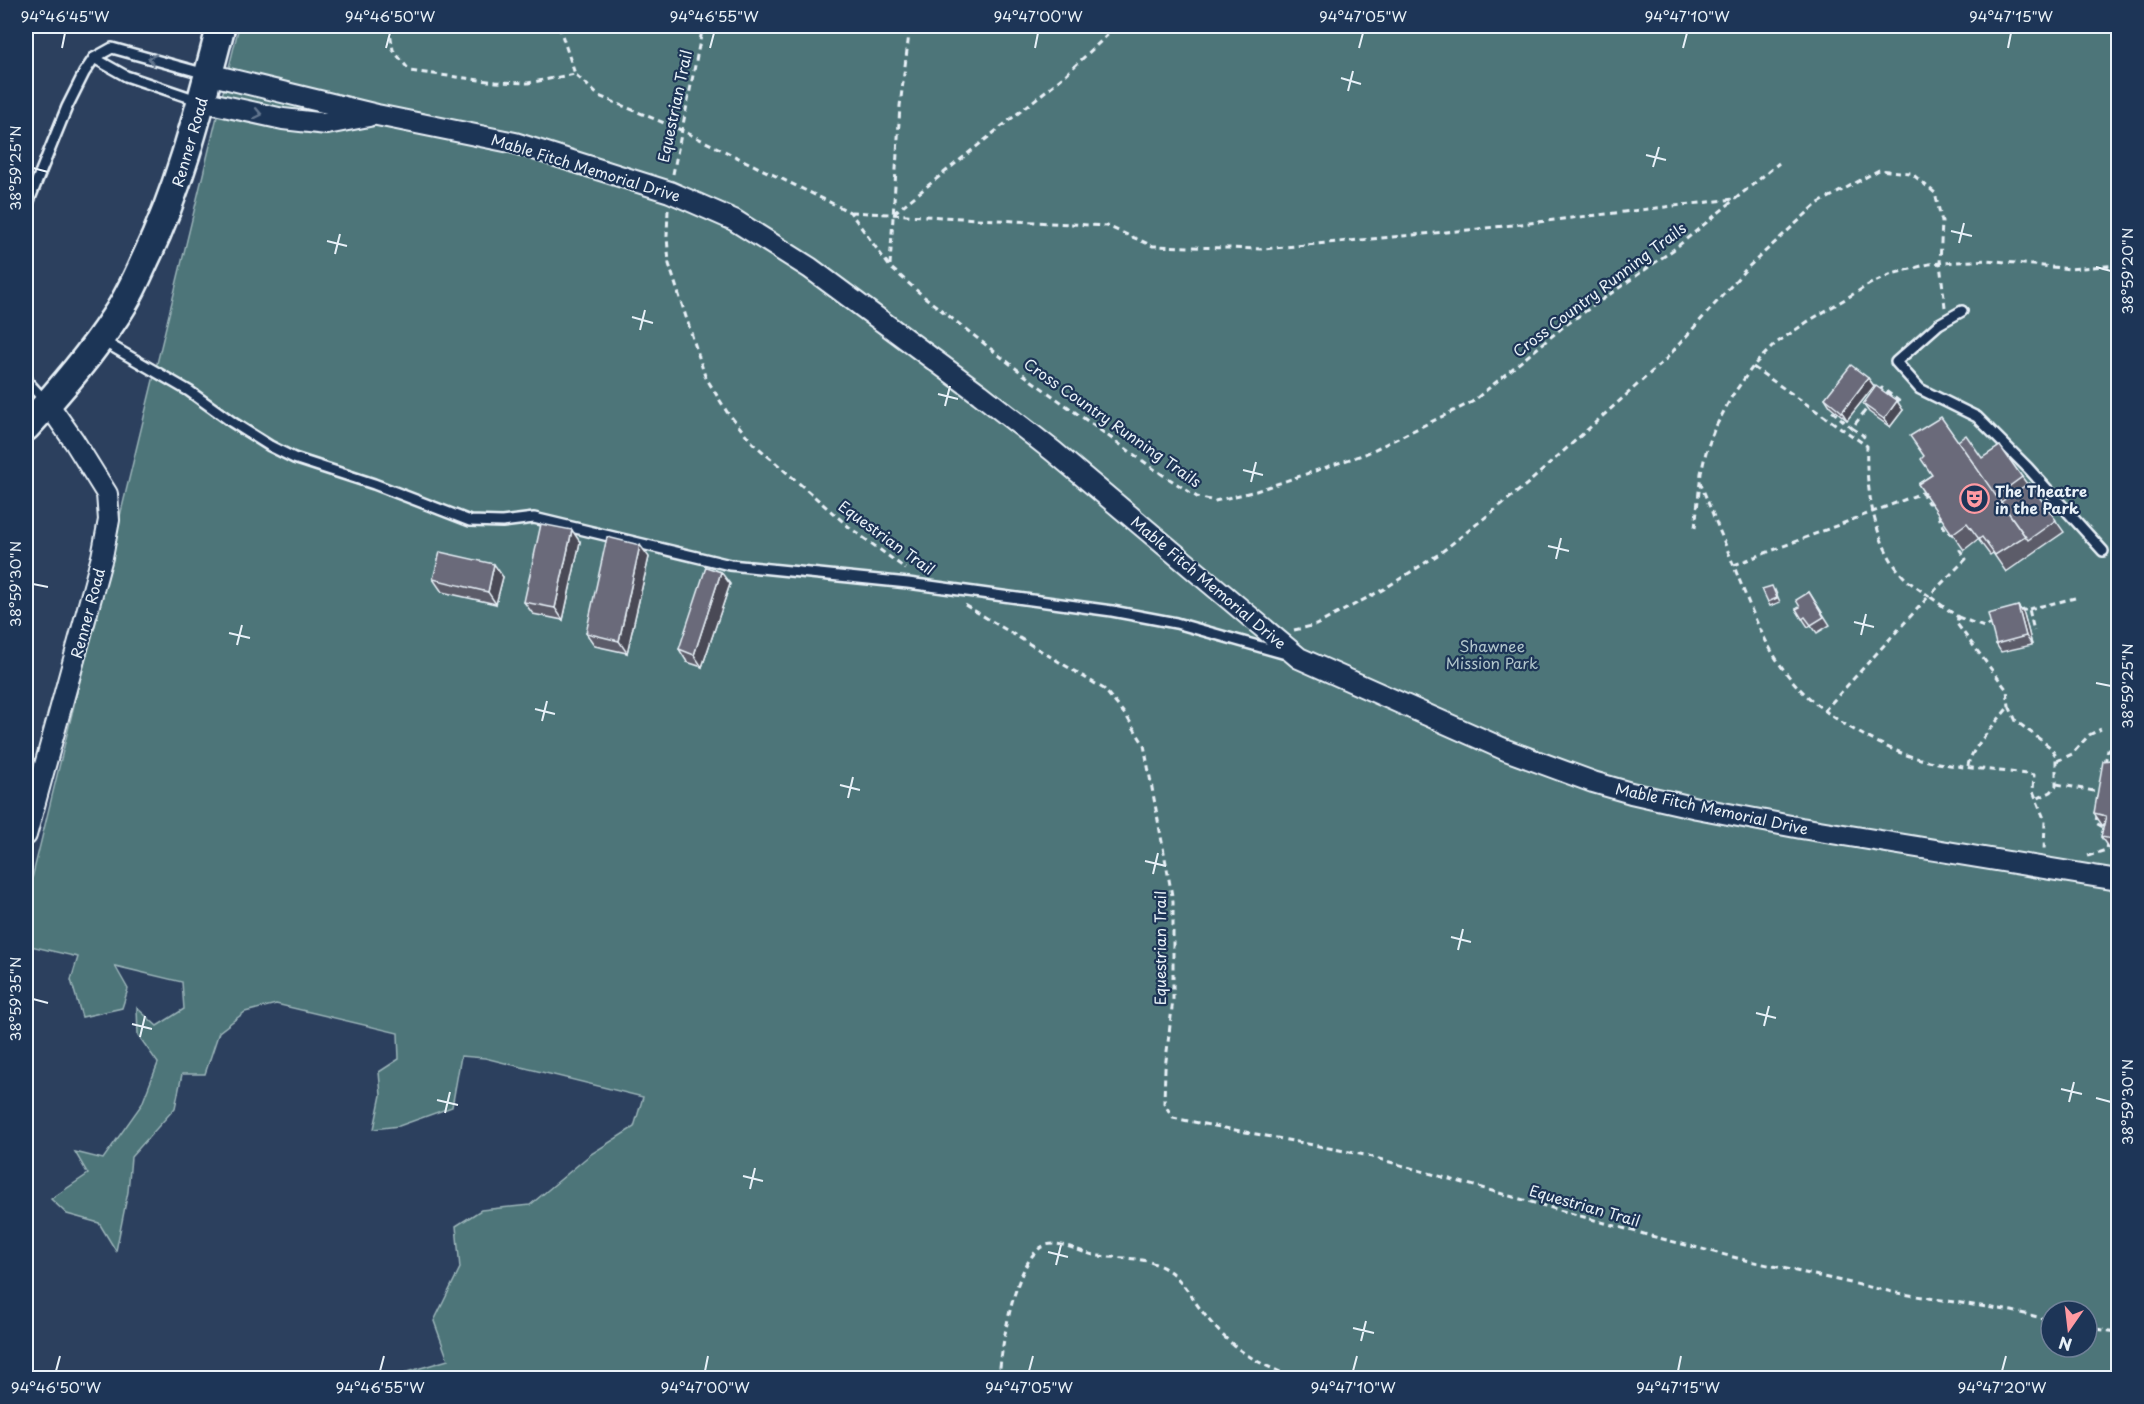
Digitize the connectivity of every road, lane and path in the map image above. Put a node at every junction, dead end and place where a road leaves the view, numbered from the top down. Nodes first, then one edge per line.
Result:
1 (221, 26) edge
2 (389, 26) edge
3 (559, 26) edge
4 (703, 26) edge
5 (910, 26) edge
6 (1117, 26) edge
7 (94, 58) junction
8 (208, 74) junction
9 (575, 74) junction
10 (201, 101) junction
11 (377, 115) junction
12 (681, 130) junction
13 (1779, 163) dead end
14 (670, 192) junction
15 (1736, 198) junction
16 (26, 208) edge
17 (850, 212) junction
18 (893, 214) junction
19 (1940, 263) junction
20 (2118, 265) edge
21 (890, 267) junction
22 (1962, 312) dead end
23 (1946, 320) junction
24 (99, 339) junction
25 (1753, 367) junction
26 (26, 380) edge
27 (1876, 396) edge
28 (48, 404) junction
29 (1870, 404) edge
30 (1903, 404) dead end
31 (1832, 411) edge
32 (26, 427) edge
33 (1852, 428) junction
34 (1860, 441) junction
35 (1700, 482) junction
36 (1932, 503) edge
37 (1874, 512) junction
38 (1939, 514) edge
39 (1695, 528) dead end
40 (1953, 535) edge
41 (1961, 546) edge
42 (2103, 551) dead end
43 (1734, 566) junction
44 (934, 586) junction
45 (1929, 596) junction
46 (2075, 598) dead end
47 (963, 604) dead end
48 (2029, 609) junction
49 (2020, 611) edge
50 (1958, 617) junction
51 (1990, 618) edge
52 (2034, 631) dead end
53 (1272, 635) junction
54 (1299, 658) junction
55 (2009, 706) junction
56 (1824, 711) junction
57 (2102, 729) dead end
58 (2118, 748) edge
59 (2057, 761) junction
60 (1968, 766) junction
61 (2104, 771) edge
62 (2056, 784) junction
63 (2036, 799) junction
64 (2099, 802) edge
65 (2097, 813) edge
66 (2109, 831) edge
67 (26, 835) edge
68 (2107, 840) edge
69 (2045, 855) dead end
70 (2079, 859) dead end
71 (2118, 880) edge
72 (2039, 1317) edge
73 (2099, 1330) edge
74 (2118, 1332) edge
75 (999, 1378) edge
76 (1295, 1378) edge

1 - 8 main road, Renner Road
2 - 9 path
3 - 9 path, Cross Country Running Trails
4 - 12 path, Equestrian Trail
5 - 18 path
6 - 18 path
8 -> 7 lane
7 - 10 lane
7 - 16 lane
8 - 10 main road, Renner Road
8 - 11 street, Mable Fitch Memorial Drive
9 - 12 path, Cross Country Running Trails
10 -> 11 street, Mable Fitch Memorial Drive
10 - 24 main road, Renner Road
11 - 14 street, Mable Fitch Memorial Drive
12 - 14 path, Equestrian Trail
12 - 17 path, Cross Country Running Trails
13 - 15 path, Cross Country Running Trails
14 - 44 path, Equestrian Trail
14 - 53 street, Mable Fitch Memorial Drive
15 - 18 path, Cross Country Running Trails
15 - 21 path, Cross Country Running Trails
17 - 18 path, Cross Country Running Trails
17 - 21 path, Cross Country Running Trails
18 - 21 path
19 - 20 path
19 - 23 path
19 - 25 path
19 - 53 path
22 - 23 lane
23 - 42 lane
24 - 28 main road, Renner Road
24 - 44 lane
25 - 34 path
25 - 35 path
26 - 28 lane
27 - 30 path
28 - 32 main road, Renner Road
28 - 67 street, Renner Road
29 - 33 path
31 - 33 path
33 - 34 path
34 - 37 path
35 - 39 path
35 - 43 path
36 - 37 path
37 - 43 path
37 - 45 path
38 - 40 path
41 - 45 path
43 - 56 path
44 - 54 lane
45 - 50 path
45 - 56 path
46 - 48 path
47 - 72 path, Equestrian Trail
48 - 49 path
48 - 52 path
50 - 51 path
50 - 55 path
53 - 54 street, Mable Fitch Memorial Drive
54 - 71 street, Mable Fitch Memorial Drive
55 - 59 path
55 - 60 path
56 - 60 path
57 - 59 path
58 - 61 path
59 - 62 path
60 - 63 path
62 - 63 path
62 - 64 path
63 - 69 path
65 - 66 path
68 - 70 path
73 - 74 path
75 - 76 path

